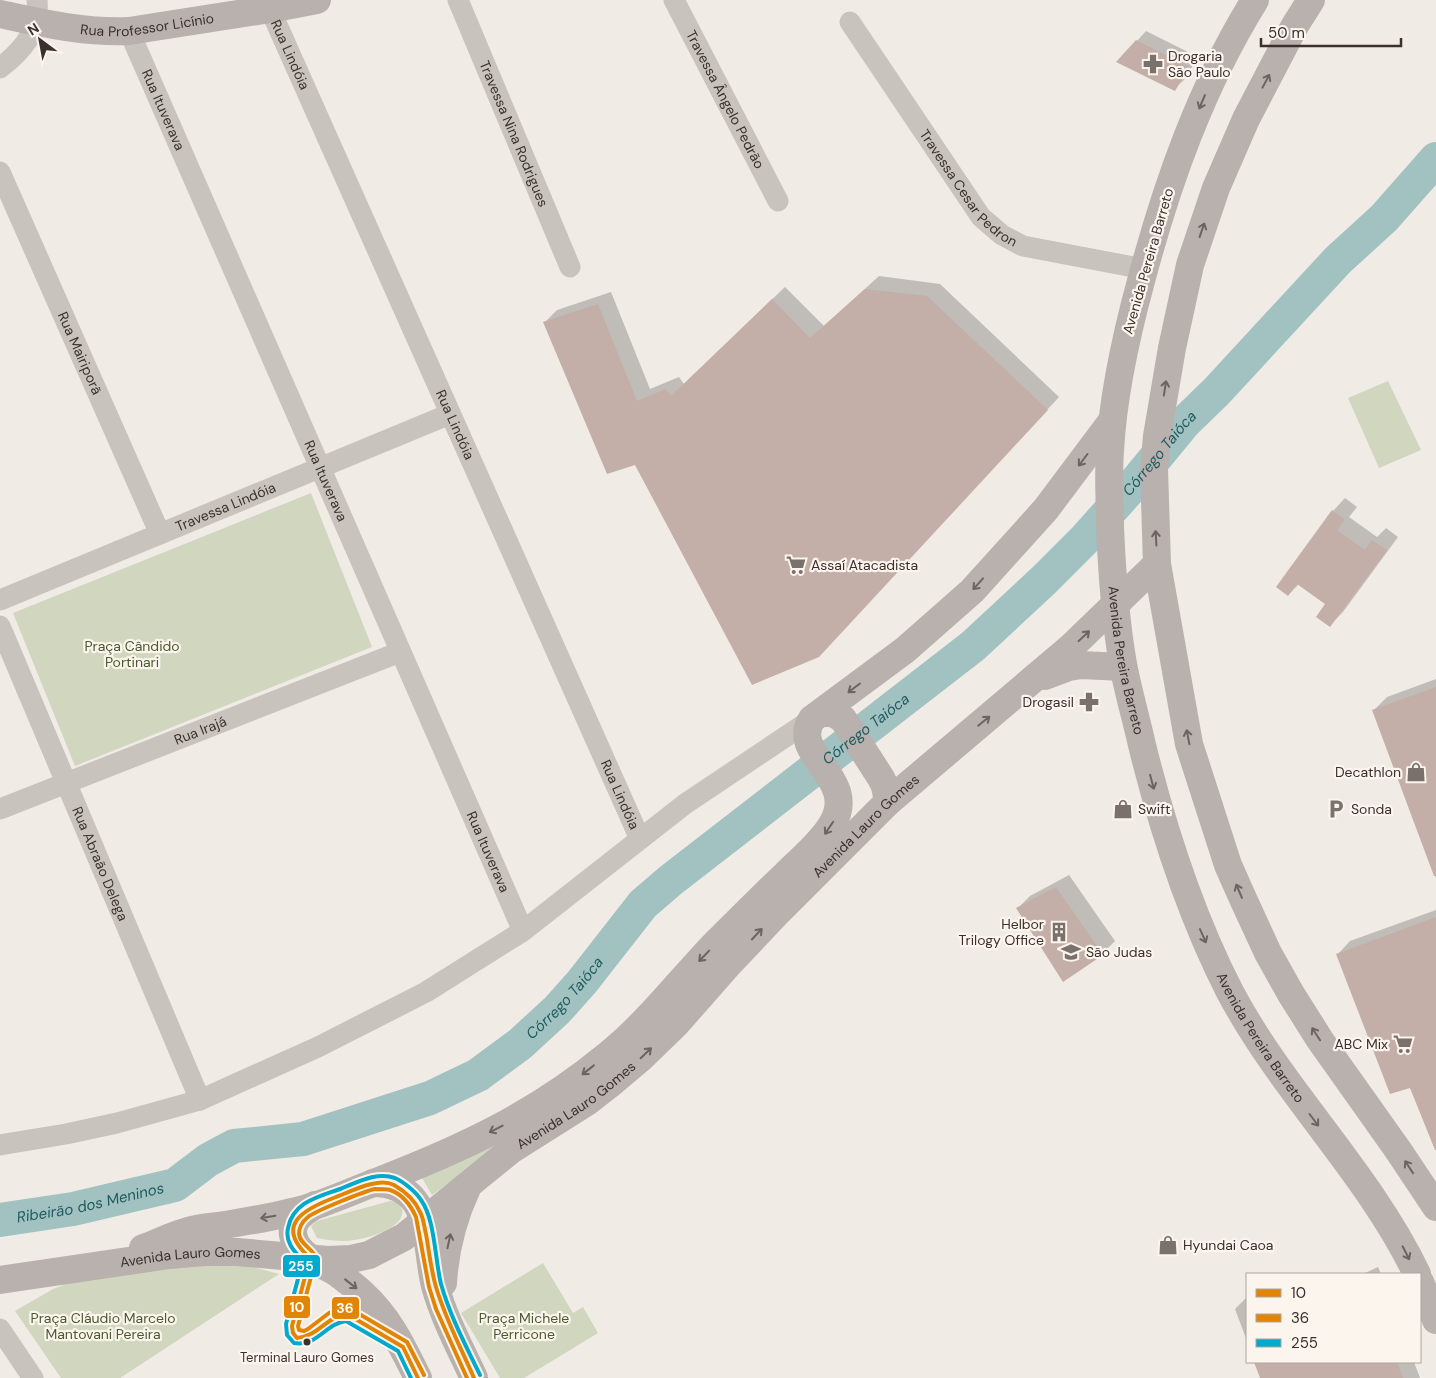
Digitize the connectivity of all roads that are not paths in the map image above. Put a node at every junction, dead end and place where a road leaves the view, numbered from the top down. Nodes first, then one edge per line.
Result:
1 (317, 0) edge
2 (458, 0) edge
3 (674, 0) edge
4 (1311, 0) edge
5 (1251, 4) edge
6 (270, 9) junction
7 (37, 11) edge
8 (0, 14) edge
9 (850, 22) dead end
10 (128, 31) junction
11 (0, 68) edge
12 (0, 172) edge
13 (778, 201) dead end
14 (570, 267) dead end
15 (1144, 269) junction
16 (450, 414) junction
17 (1112, 421) junction
18 (320, 468) junction
19 (160, 534) junction
20 (1157, 564) junction
21 (0, 600) edge
22 (1114, 607) junction
23 (0, 626) edge
24 (400, 652) junction
25 (1123, 667) junction
26 (1034, 680) junction
27 (817, 716) junction
28 (812, 749) junction
29 (753, 758) junction
30 (66, 783) junction
31 (888, 802) junction
32 (0, 809) edge
33 (640, 839) junction
34 (523, 931) junction
35 (200, 1100) junction
36 (0, 1145) edge
37 (373, 1183) junction
38 (468, 1186) junction
39 (315, 1206) junction
40 (1436, 1207) edge
41 (424, 1222) junction
42 (310, 1258) junction
43 (104, 1264) junction
44 (1415, 1273) edge
45 (0, 1280) edge
46 (1421, 1284) edge
47 (442, 1306) junction
48 (1436, 1320) edge
49 (0, 1329) edge
50 (32, 1378) edge
51 (418, 1378) edge
52 (474, 1378) edge

1 - 6 main road, Rua Professor Licínio
2 - 14 street, Travessa Nina Rodrigues
3 - 13 street, Travessa Ângelo Pedrão
20 -> 4 main road
5 -> 15 main road, Avenida Pereira Barreto
6 - 10 main road, Rua Professor Licínio
6 - 16 street, Rua Lindóia
7 - 8 main road, Rua Professor Licínio
7 - 10 main road, Rua Professor Licínio
7 - 11 street
9 - 15 street, Travessa Cesar Pedron
10 - 18 street, Rua Ituverava
12 - 19 street, Rua Mairiporã
15 - 17 main road, Avenida Pereira Barreto
16 - 18 street, Travessa Lindóia
16 - 33 street, Rua Lindóia
17 - 22 main road, Avenida Pereira Barreto
17 -> 27 main road
18 - 19 street, Travessa Lindóia
18 - 24 street, Rua Ituverava
19 - 21 street, Travessa Lindóia
20 - 22 main road, Avenida Lauro Gomes
40 -> 20 main road
22 - 25 main road, Avenida Pereira Barreto
26 -> 22 main road, Avenida Lauro Gomes
23 - 30 street, Rua Abraão Delega
24 - 30 street, Rua Irajá
24 - 34 street, Rua Ituverava
25 - 26 main road, Avenida Lauro Gomes
25 -> 44 main road, Avenida Pereira Barreto
31 -> 26 main road, Avenida Lauro Gomes
27 - 28 main road
27 - 29 street
27 - 31 main road
28 - 29 street
28 -> 37 main road, Avenida Lauro Gomes
29 - 33 street
30 - 32 street, Rua Irajá
30 - 35 street, Rua Abraão Delega
38 -> 31 main road, Avenida Lauro Gomes
33 - 34 street
34 - 35 street
35 - 36 street
37 - 39 main road, Avenida Lauro Gomes
37 - 41 main road
38 - 41 main road, Avenida Lauro Gomes
47 -> 38 main road
39 - 42 main road
39 -> 43 main road, Avenida Lauro Gomes
41 - 42 main road, Avenida Lauro Gomes
41 - 47 main road
42 - 43 main road, Avenida Lauro Gomes
42 -> 51 main road
43 - 45 main road, Avenida Lauro Gomes
46 - 48 main road
47 - 52 main road
49 - 50 street

